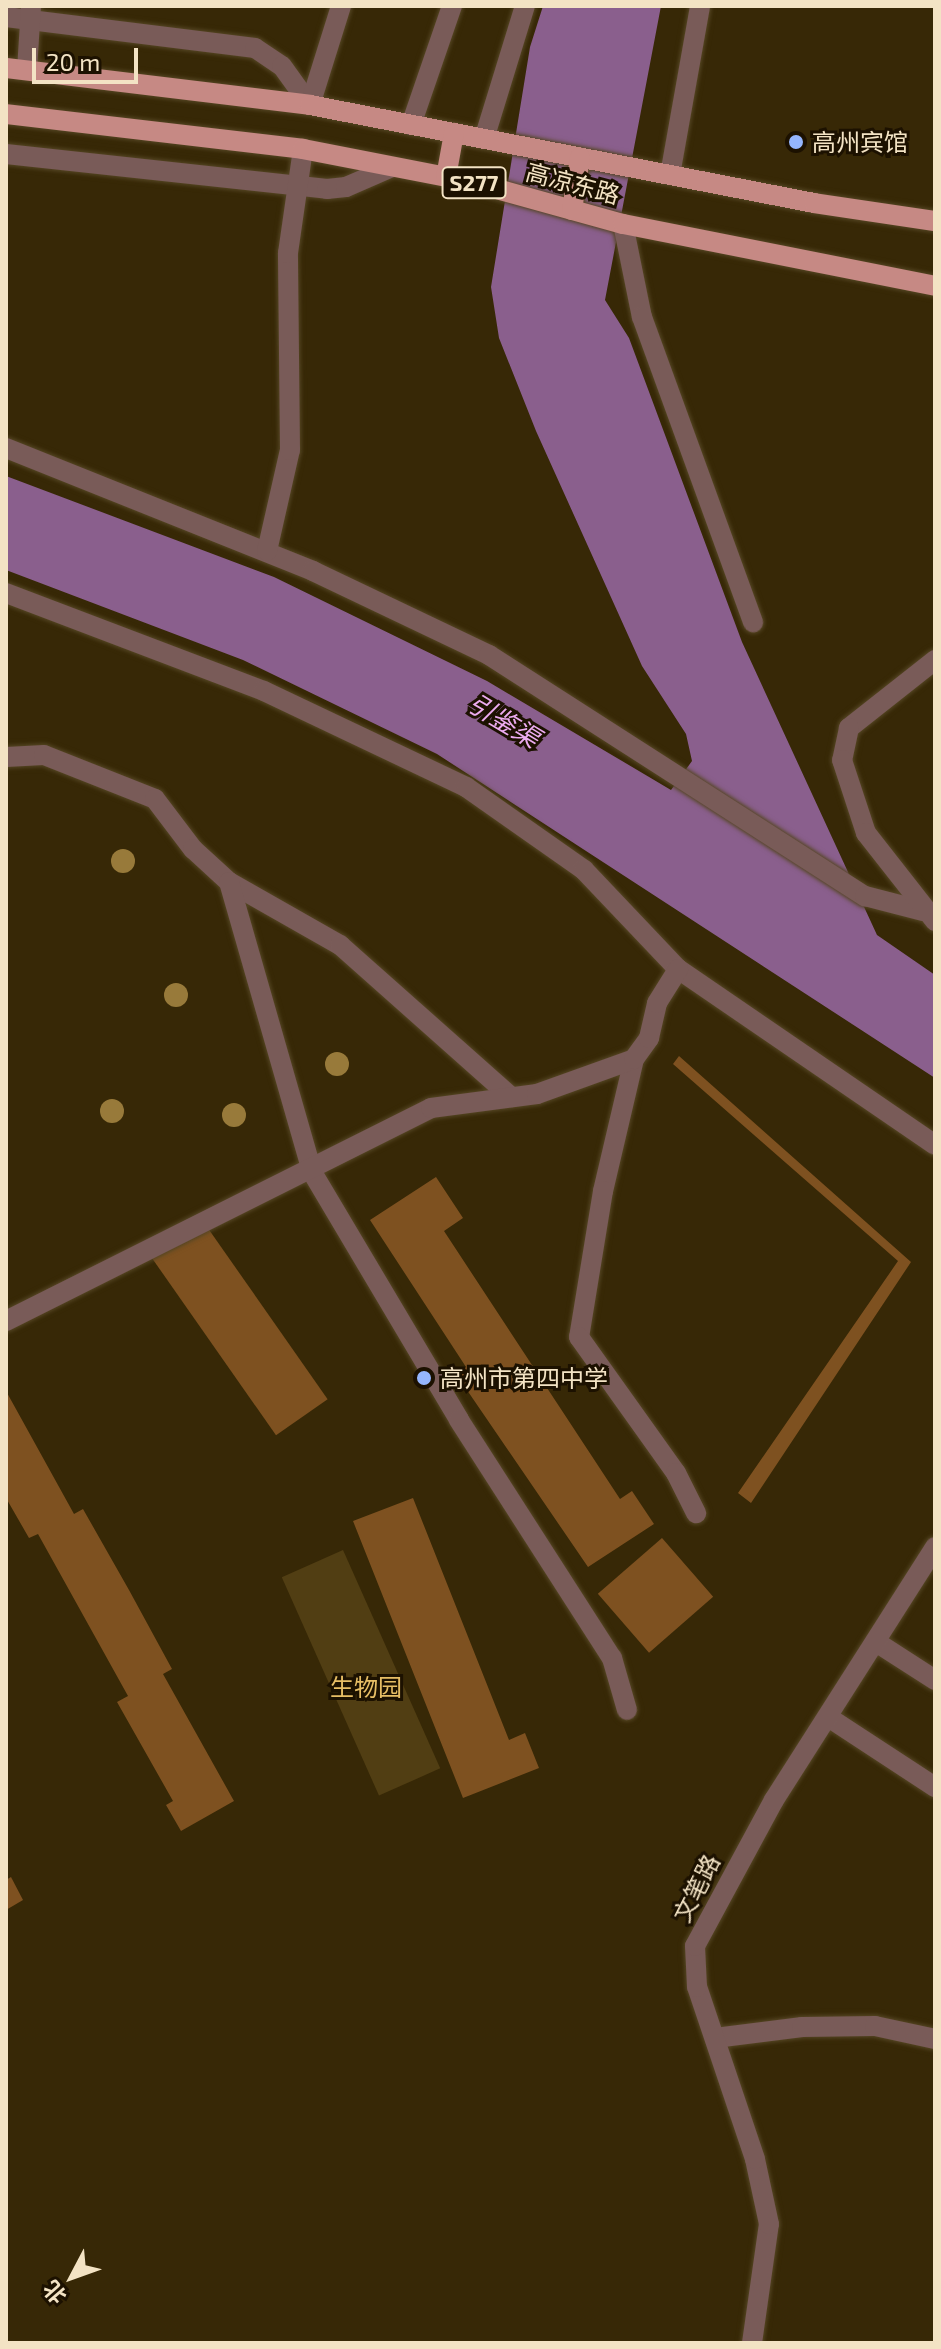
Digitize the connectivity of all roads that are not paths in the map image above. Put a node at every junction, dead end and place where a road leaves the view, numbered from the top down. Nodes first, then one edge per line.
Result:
1 (341, 6) edge
2 (452, 6) edge
3 (525, 6) edge
4 (700, 6) edge
5 (30, 13) edge
6 (6, 17) edge
7 (6, 68) edge
8 (27, 70) junction
9 (310, 105) junction
10 (6, 114) edge
11 (411, 125) junction
12 (454, 133) junction
13 (484, 139) junction
14 (303, 149) junction
15 (6, 154) edge
16 (580, 158) junction
17 (392, 167) junction
18 (670, 175) junction
19 (446, 177) junction
20 (297, 185) junction
21 (572, 210) junction
22 (935, 221) edge
23 (623, 224) junction
24 (935, 286) edge
25 (6, 448) edge
26 (267, 551) junction
27 (6, 593) edge
28 (753, 622) dead end
29 (935, 660) edge
30 (6, 757) edge
31 (229, 882) junction
32 (929, 916) edge
33 (678, 969) junction
34 (634, 1059) junction
35 (511, 1097) junction
36 (935, 1145) edge
37 (312, 1172) junction
38 (6, 1321) edge
39 (696, 1513) dead end
40 (935, 1547) edge
41 (929, 1569) edge
42 (876, 1642) junction
43 (935, 1680) edge
44 (627, 1710) dead end
45 (828, 1717) junction
46 (935, 1787) edge
47 (715, 2038) junction
48 (935, 2039) edge
49 (752, 2343) edge

1 - 9 street
2 - 11 street
3 - 13 street
4 - 18 street
5 - 6 street
5 - 8 street
5 - 9 street
7 - 8 main road, 高凉东路 / S277
8 - 9 main road, 高凉东路 / S277
9 - 11 main road, 高凉东路 / S277
10 - 14 main road, 高凉东路 / S277
11 - 12 main road, 高凉东路 / S277
12 - 13 main road, 高凉东路 / S277
12 - 19 main road
13 - 16 main road, 高凉东路 / S277
14 - 17 main road, 高凉东路 / S277
14 - 20 street
15 - 20 street
16 - 18 main road, 高凉东路 / S277
16 - 21 main road
17 - 19 main road, 高凉东路 / S277
17 - 20 street
18 - 22 main road, 高凉东路 / S277
19 - 21 main road, 高凉东路 / S277
20 - 26 street
21 - 23 main road, 高凉东路 / S277
23 - 24 main road, 高凉东路 / S277
23 - 28 street
25 - 26 street
26 - 32 street
27 - 33 street
29 - 32 street
30 - 31 street
31 - 35 street
31 - 37 street
33 - 34 street
33 - 36 street
34 - 35 street
34 - 39 street
35 - 37 street
37 - 38 street
37 - 44 street
40 - 41 street, 文笔路
41 - 42 street, 文笔路
42 - 43 street
42 - 45 street, 文笔路
45 - 46 street
45 - 47 street, 文笔路
47 - 48 street
47 - 49 street, 文笔路

